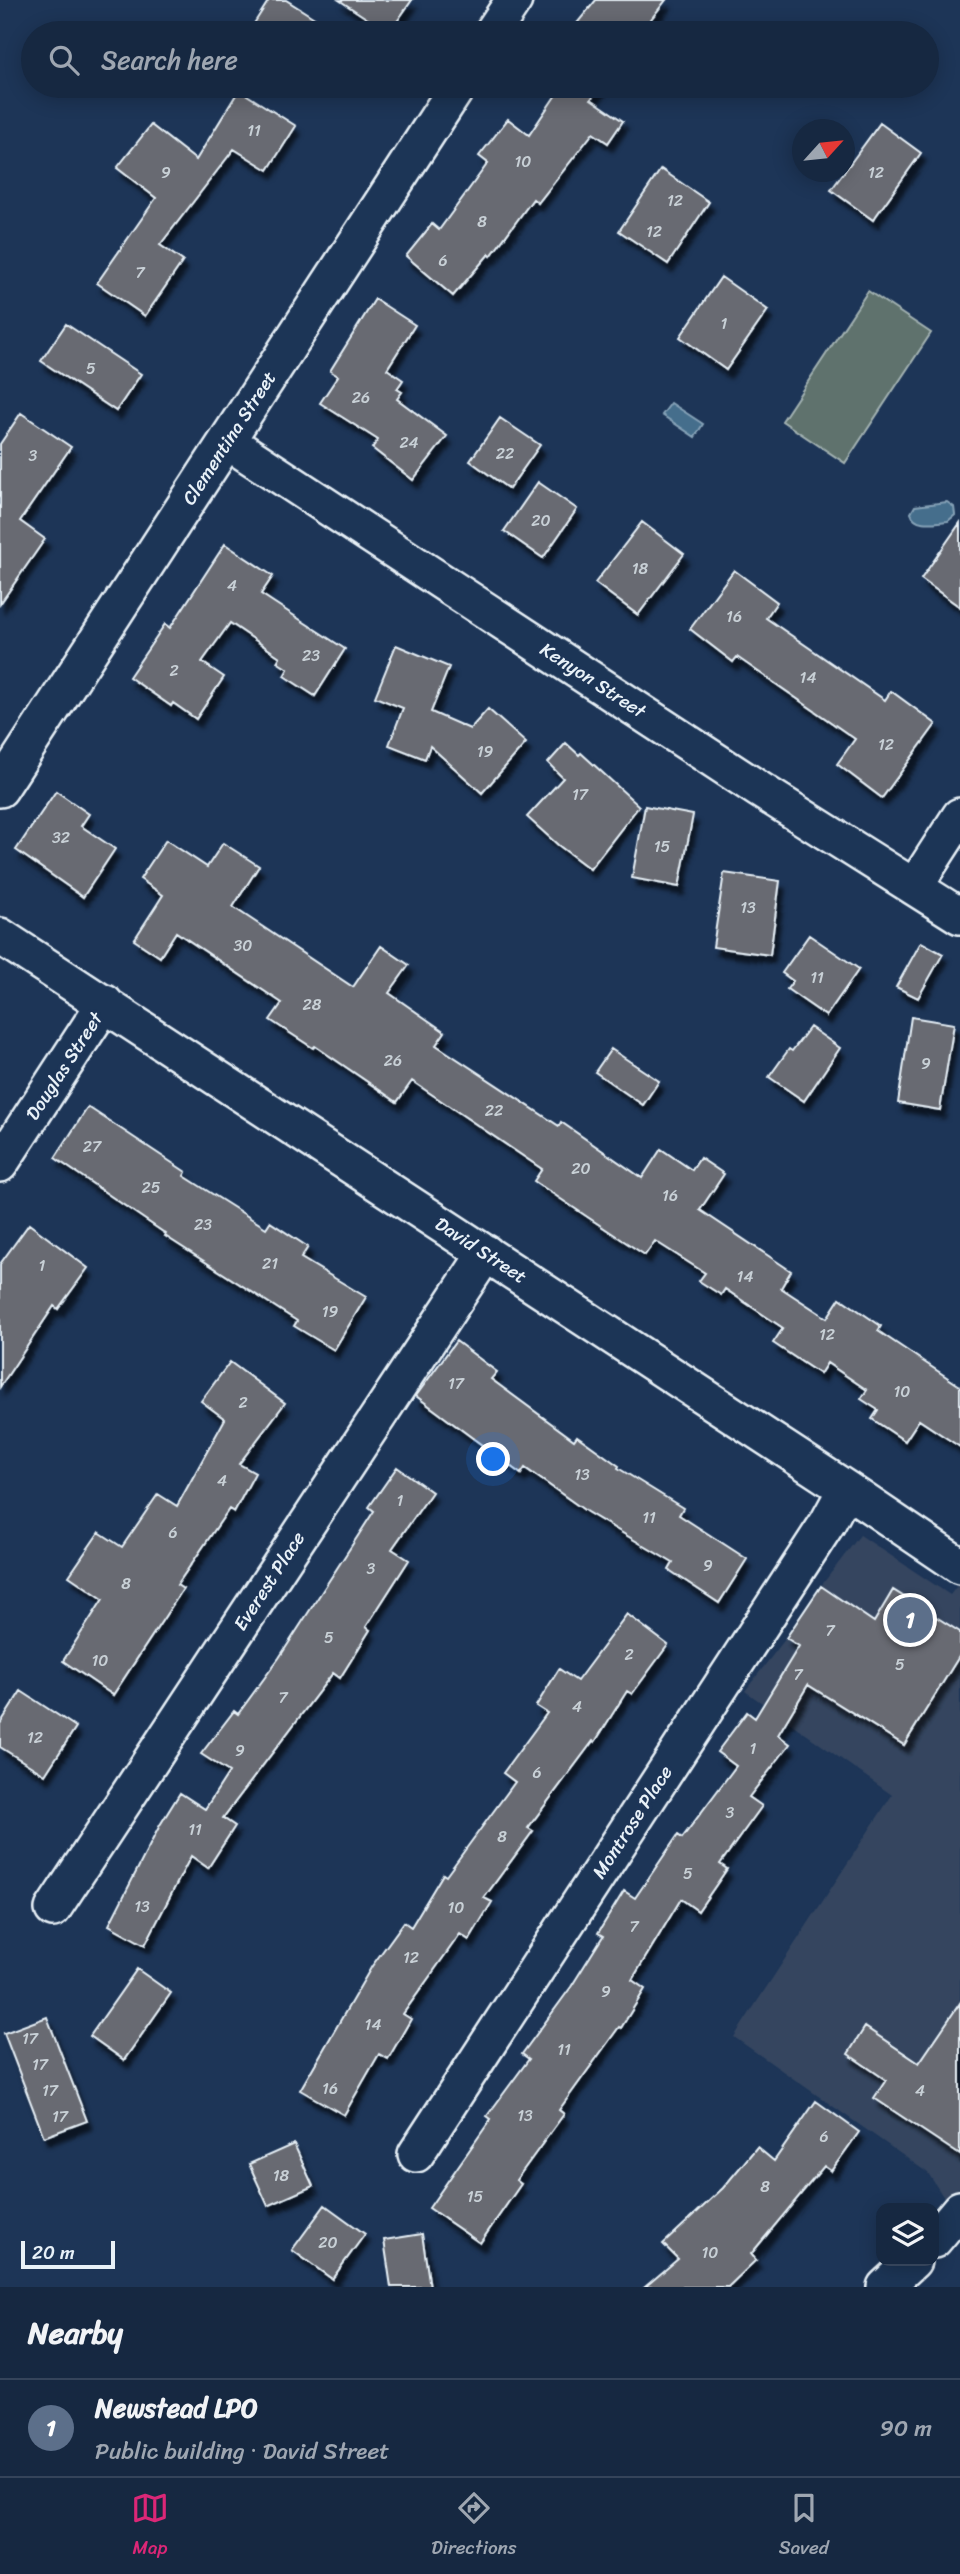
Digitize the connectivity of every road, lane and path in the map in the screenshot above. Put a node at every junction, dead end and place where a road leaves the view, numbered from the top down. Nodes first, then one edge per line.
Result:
1 (514, 0) edge
2 (500, 21) edge
3 (450, 98) edge
4 (227, 441) junction
5 (0, 789) edge
6 (960, 816) edge
7 (914, 887) junction
8 (960, 916) edge
9 (0, 936) edge
10 (105, 1003) junction
11 (0, 1164) edge
12 (486, 1253) junction
13 (846, 1489) junction
14 (960, 1566) edge
15 (53, 1909) dead end
16 (416, 2154) dead end
17 (960, 2209) edge
18 (960, 2221) edge
19 (939, 2235) edge
20 (939, 2237) edge
21 (907, 2266) edge
22 (885, 2287) edge

1 - 2 street
3 - 4 street, Clementina Street
4 - 5 street, Clementina Street
4 - 7 street, Kenyon Street
6 - 7 street
7 - 8 street, Kenyon Street
9 - 10 street, David Street
10 - 11 street, Douglas Street
10 - 12 street, David Street
12 - 13 street, David Street
12 - 15 street, Everest Place
13 - 14 street, David Street
13 - 16 street, Montrose Place
17 - 19 street
18 - 20 street
21 - 22 street

